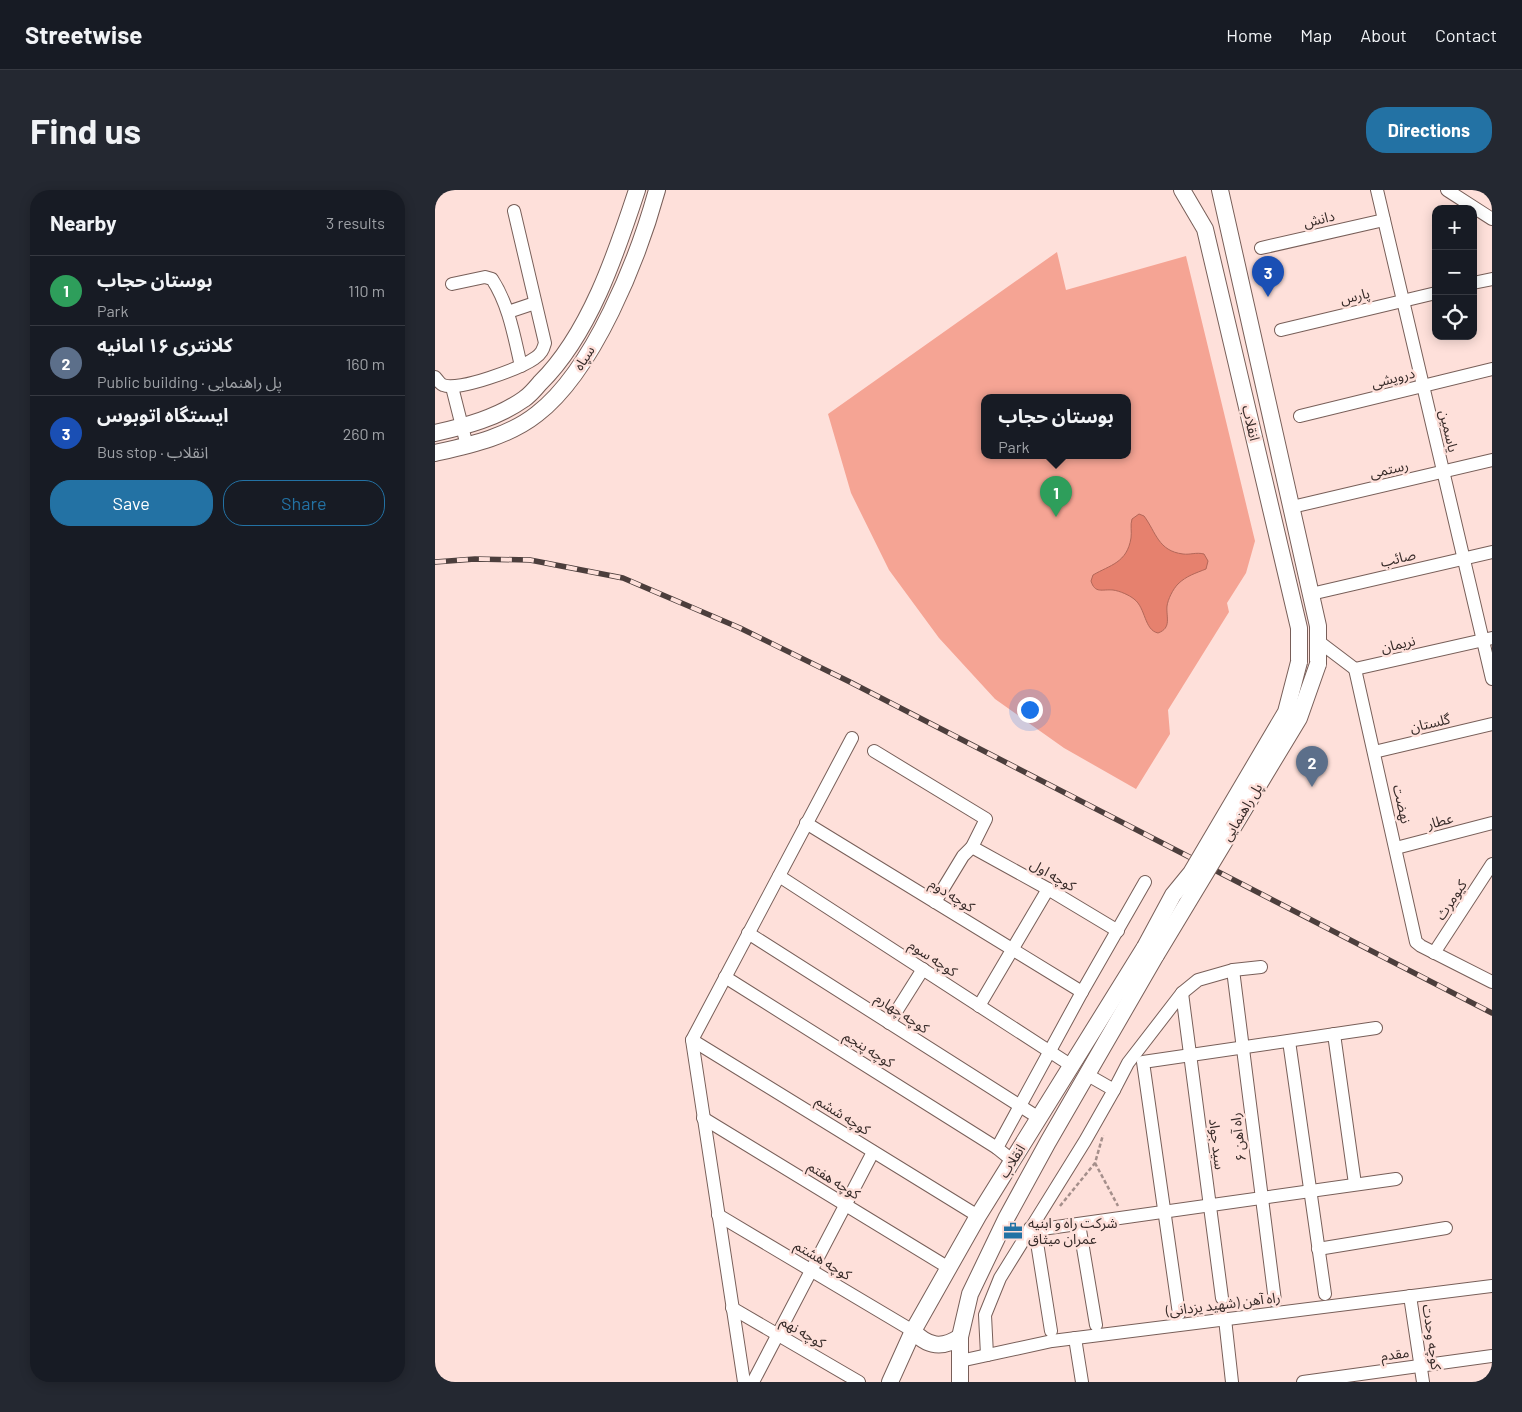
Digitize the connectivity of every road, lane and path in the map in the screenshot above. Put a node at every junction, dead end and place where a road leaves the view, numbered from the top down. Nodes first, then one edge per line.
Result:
1 (637, 190) edge
2 (657, 190) edge
3 (1182, 190) edge
4 (1220, 190) edge
5 (1377, 190) edge
6 (1447, 190) edge
7 (514, 211) dead end
8 (1492, 219) edge
9 (1384, 220) junction
10 (1261, 248) dead end
11 (1492, 279) edge
12 (1477, 283) edge
13 (451, 284) dead end
14 (1432, 293) edge
15 (1403, 300) junction
16 (535, 302) junction
17 (508, 312) junction
18 (1281, 330) dead end
19 (521, 366) junction
20 (1492, 370) edge
21 (435, 377) edge
22 (1423, 386) junction
23 (452, 387) junction
24 (1301, 416) dead end
25 (462, 427) junction
26 (435, 433) edge
27 (467, 446) junction
28 (435, 453) edge
29 (1492, 460) edge
30 (1444, 472) junction
31 (1292, 508) junction
32 (1492, 552) edge
33 (1464, 559) junction
34 (1311, 594) junction
35 (1488, 639) edge
36 (1318, 641) junction
37 (1299, 662) joint
38 (1318, 664) joint
39 (1355, 669) junction
40 (1492, 679) edge
41 (1492, 724) edge
42 (852, 738) dead end
43 (874, 751) dead end
44 (1374, 752) junction
45 (807, 823) junction
46 (1492, 823) edge
47 (972, 847) junction
48 (1396, 848) junction
49 (1492, 864) edge
50 (779, 876) junction
51 (1145, 882) dead end
52 (1049, 889) junction
53 (935, 902) junction
54 (1118, 931) junction
55 (748, 933) junction
56 (1013, 950) junction
57 (1151, 951) junction
58 (1434, 953) junction
59 (1261, 968) dead end
60 (923, 969) junction
61 (1233, 970) junction
62 (1492, 971) edge
63 (1477, 975) junction
64 (725, 977) junction
65 (1492, 982) edge
66 (1082, 992) junction
67 (1182, 993) junction
68 (979, 1006) junction
69 (889, 1023) junction
70 (1375, 1028) dead end
71 (1334, 1034) junction
72 (692, 1040) junction
73 (1289, 1040) junction
74 (1242, 1048) junction
75 (1049, 1051) junction
76 (1190, 1055) junction
77 (1071, 1066) junction
78 (1086, 1074) junction
79 (1114, 1090) junction
80 (1020, 1106) junction
81 (703, 1118) junction
82 (1039, 1118) junction
83 (997, 1148) junction
84 (873, 1152) junction
85 (1013, 1161) junction
86 (1095, 1163) dead end
87 (1396, 1179) dead end
88 (1355, 1184) junction
89 (1310, 1191) junction
90 (1261, 1198) junction
91 (845, 1205) junction
92 (1209, 1205) junction
93 (1164, 1212) junction
94 (718, 1215) junction
95 (978, 1216) junction
96 (1125, 1217) junction
97 (1079, 1224) junction
98 (1446, 1228) dead end
99 (1033, 1229) junction
100 (1318, 1249) junction
101 (949, 1268) junction
102 (811, 1271) junction
103 (1492, 1286) edge
104 (1325, 1294) dead end
105 (1411, 1296) junction
106 (1222, 1298) dead end
107 (1275, 1301) dead end
108 (732, 1308) junction
109 (1179, 1314) dead end
110 (1225, 1319) junction
111 (1096, 1325) dead end
112 (913, 1331) junction
113 (1051, 1331) dead end
114 (777, 1335) junction
115 (960, 1337) junction
116 (1075, 1338) junction
117 (987, 1355) junction
118 (1492, 1356) edge
119 (960, 1361) junction
120 (1421, 1366) junction
121 (744, 1382) edge
122 (753, 1382) edge
123 (859, 1382) edge
124 (891, 1382) edge
125 (960, 1382) edge
126 (1082, 1382) edge
127 (1232, 1382) edge
128 (1303, 1382) edge
129 (1423, 1382) edge

1 - 25 main road, سپاه
2 - 27 main road, سپاه
3 - 37 main road, انقلاب
4 - 31 main road, انقلاب
5 - 9 street, یاسمین
6 - 8 street
7 - 16 street
9 - 10 street, دانش
9 - 15 street, یاسمین
11 - 12 street
13 - 17 street
14 - 15 street, پارس
15 - 18 street, پارس
15 - 22 street, یاسمین
16 - 17 street
16 - 19 street
17 - 19 street
19 - 23 street
20 - 22 street, درویشی
21 - 23 street
22 - 24 street, درویشی
22 - 30 street, یاسمین
23 - 25 street
25 - 26 main road, سپاه
25 - 27 street
27 - 28 main road, سپاه
29 - 30 street, رستمی
30 - 31 street, رستمی
30 - 33 street, یاسمین
31 - 34 main road, انقلاب
32 - 33 street, صائب
33 - 34 street, صائب
33 - 35 street, یاسمین
34 - 36 main road, انقلاب
35 - 39 street, نریمان
35 - 40 street, یاسمین
36 - 38 main road, انقلاب
36 - 39 street
37 - 57 main road, پل راهنمایی, bridge
38 - 57 main road, پل راهنمایی, bridge
39 - 44 street, نهضت
41 - 44 street, گلستان
42 - 45 street
43 - 47 street
44 - 48 street, نهضت
45 - 50 street
45 - 53 street, کوچه دوم
46 - 48 street, عطار
47 - 52 street, کوچه اول
47 - 53 street
48 - 58 street, نهضت
49 - 58 street, کیومرث
50 - 55 street
50 - 60 street, کوچه سوم
51 - 54 street
52 - 54 street, کوچه اول
52 - 56 street
53 - 56 street, کوچه دوم
54 - 66 street
55 - 64 street
55 - 69 street, کوچه چهارم
56 - 66 street, کوچه دوم
56 - 68 street
57 - 77 main road, انقلاب
57 - 78 main road, انقلاب
58 - 63 street
59 - 61 street
60 - 68 street, کوچه سوم
60 - 69 street
61 - 67 street
61 - 74 street, راه آهن ۶
62 - 63 street
63 - 65 street
64 - 72 street
64 - 83 street, کوچه پنجم
66 - 75 street
67 - 76 street, سید جواد
67 - 79 street
68 - 75 street, کوچه سوم
69 - 80 street, کوچه چهارم
70 - 71 street
71 - 73 street
71 - 88 street
72 - 81 street
72 - 84 street, کوچه ششم
73 - 74 street
73 - 89 street
74 - 76 street
74 - 90 street, راه آهن ۶
75 - 77 street, کوچه سوم
75 - 80 street
76 - 92 street, سید جواد
76 - 93 street
77 - 82 main road, انقلاب
78 - 79 street
78 - 115 main road, انقلاب
79 - 99 street
80 - 82 street, کوچه چهارم
80 - 83 street
81 - 91 street, کوچه هفتم
81 - 94 street
82 - 85 main road, انقلاب
83 - 85 street, کوچه پنجم
84 - 91 street
84 - 95 street, کوچه ششم
85 - 95 main road, انقلاب
86 - 96 path
87 - 88 street
88 - 89 street
89 - 90 street
89 - 100 street
90 - 92 street
90 - 107 street, راه آهن ۶
91 - 101 street, کوچه هفتم
91 - 102 street
92 - 93 street
92 - 106 street, سید جواد
93 - 96 street
93 - 109 street
94 - 102 street, کوچه هشتم
94 - 108 street
95 - 101 main road, انقلاب
96 - 97 street
97 - 99 street
97 - 111 street
98 - 100 street
99 - 113 street
99 - 117 street
100 - 104 street
101 - 112 main road, انقلاب
102 - 112 street, کوچه هشتم
102 - 114 street
103 - 105 street, راه آهن (شهید یزدانی)
105 - 110 street, راه آهن (شهید یزدانی)
105 - 120 street, کوچه وحدت
108 - 114 street, کوچه نهم
108 - 121 street
110 - 116 street, راه آهن (شهید یزدانی)
110 - 127 street
112 - 115 main road
112 - 124 main road, انقلاب
114 - 122 street
114 - 123 street, کوچه نهم
115 - 119 main road, انقلاب
116 - 117 street, راه آهن (شهید یزدانی)
116 - 126 street
117 - 119 street, راه آهن (شهید یزدانی)
118 - 120 street, مقدم
119 - 125 main road, انقلاب
120 - 128 street, مقدم
120 - 129 street, کوچه وحدت

